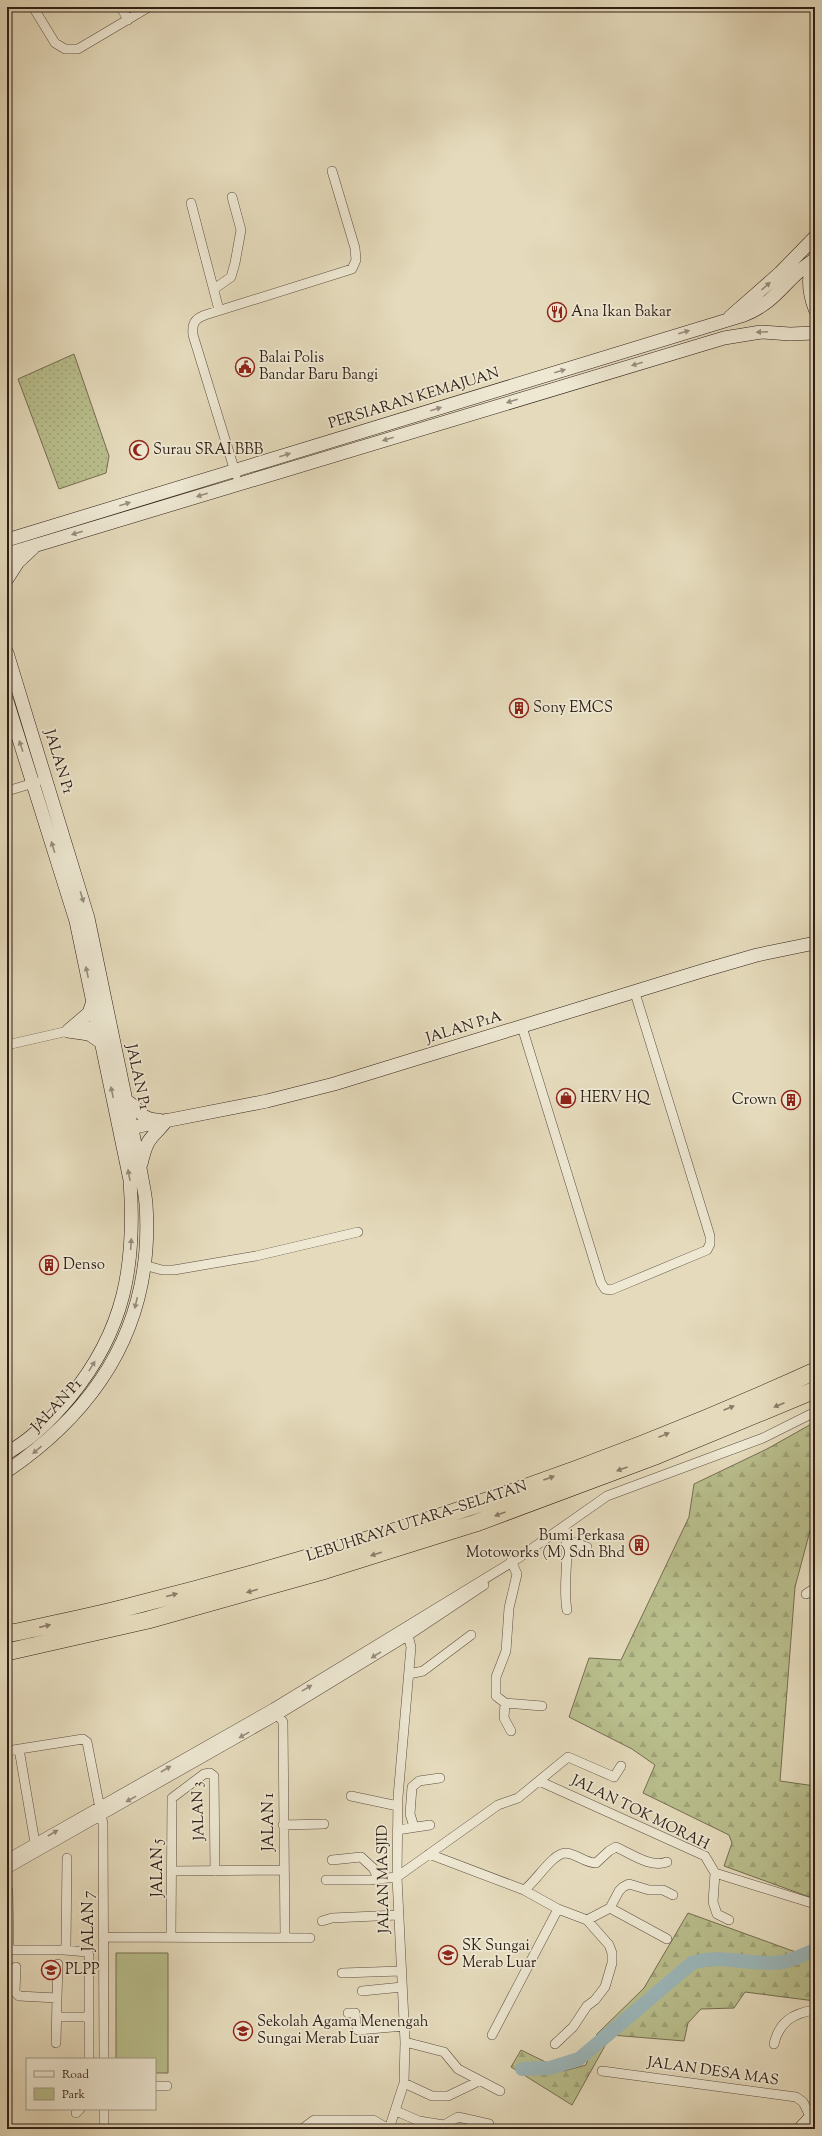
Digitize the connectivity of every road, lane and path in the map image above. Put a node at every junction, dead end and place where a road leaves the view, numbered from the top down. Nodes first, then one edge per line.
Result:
1 (33, 7) edge
2 (121, 7) edge
3 (149, 7) edge
4 (128, 20) junction
5 (332, 171) dead end
6 (232, 197) dead end
7 (191, 203) dead end
8 (815, 236) edge
9 (815, 259) edge
10 (214, 289) junction
11 (815, 308) edge
12 (219, 310) junction
13 (726, 320) junction
14 (815, 332) edge
15 (790, 334) junction
16 (815, 340) edge
17 (234, 470) junction
18 (239, 484) junction
19 (7, 540) edge
20 (36, 545) junction
21 (7, 554) edge
22 (7, 579) edge
23 (7, 653) edge
24 (7, 701) edge
25 (46, 779) junction
26 (33, 783) junction
27 (7, 791) edge
28 (815, 943) edge
29 (635, 993) junction
30 (93, 1001) junction
31 (103, 1023) junction
32 (522, 1028) junction
33 (68, 1031) junction
34 (101, 1042) junction
35 (7, 1045) edge
36 (126, 1101) junction
37 (167, 1120) junction
38 (126, 1129) junction
39 (140, 1168) junction
40 (358, 1232) dead end
41 (144, 1265) junction
42 (814, 1372) edge
43 (815, 1390) edge
44 (815, 1412) edge
45 (7, 1453) edge
46 (7, 1471) edge
47 (564, 1528) junction
48 (566, 1540) junction
49 (587, 1547) dead end
50 (514, 1562) junction
51 (815, 1588) edge
52 (806, 1594) dead end
53 (567, 1610) dead end
54 (407, 1631) junction
55 (7, 1634) edge
56 (471, 1635) dead end
57 (7, 1652) edge
58 (409, 1674) junction
59 (505, 1703) junction
60 (542, 1706) dead end
61 (276, 1712) junction
62 (511, 1731) dead end
63 (19, 1749) junction
64 (7, 1751) edge
65 (620, 1766) dead end
66 (440, 1778) dead end
67 (539, 1781) junction
68 (351, 1796) dead end
69 (172, 1798) joint
70 (398, 1806) junction
71 (100, 1811) junction
72 (324, 1824) dead end
73 (284, 1825) junction
74 (430, 1825) dead end
75 (414, 1827) junction
76 (397, 1830) junction
77 (35, 1843) junction
78 (430, 1854) junction
79 (67, 1858) dead end
80 (7, 1859) edge
81 (332, 1860) dead end
82 (667, 1862) dead end
83 (7, 1868) edge
84 (284, 1870) junction
85 (215, 1871) junction
86 (172, 1872) junction
87 (716, 1872) junction
88 (397, 1877) junction
89 (379, 1879) junction
90 (326, 1880) dead end
91 (8, 1890) dead end
92 (524, 1890) junction
93 (673, 1895) dead end
94 (815, 1904) edge
95 (8, 1905) edge
96 (610, 1908) junction
97 (558, 1909) junction
98 (398, 1915) junction
99 (587, 1920) junction
100 (730, 1920) dead end
101 (322, 1921) dead end
102 (103, 1937) junction
103 (171, 1937) junction
104 (285, 1938) junction
105 (310, 1938) dead end
106 (667, 1939) dead end
107 (8, 1950) edge
108 (64, 1950) junction
109 (58, 1964) dead end
110 (16, 1967) dead end
111 (401, 1971) junction
112 (342, 1973) dead end
113 (402, 1987) junction
114 (362, 1992) dead end
115 (57, 1998) junction
116 (815, 2010) edge
117 (348, 2013) dead end
118 (57, 2017) junction
119 (89, 2017) junction
120 (404, 2026) junction
121 (492, 2035) dead end
122 (405, 2042) junction
123 (56, 2043) dead end
124 (555, 2044) dead end
125 (774, 2044) dead end
126 (89, 2058) edge
127 (104, 2058) edge
128 (602, 2071) dead end
129 (404, 2083) junction
130 (475, 2083) dead end
131 (156, 2086) edge
132 (167, 2086) dead end
133 (500, 2091) dead end
134 (104, 2110) edge
135 (396, 2111) junction
136 (813, 2115) edge
137 (489, 2124) dead end
138 (104, 2129) edge
139 (302, 2129) edge
140 (389, 2129) edge
141 (800, 2129) edge

1 - 4 street
2 - 4 street
3 - 4 street
5 - 12 street
6 - 10 street
7 - 10 street
13 -> 8 main road
9 - 11 main road
9 - 13 main road, PERSIARAN KEMAJUAN
10 - 12 street
12 - 17 street
17 -> 13 main road, PERSIARAN KEMAJUAN
14 - 15 main road, PERSIARAN KEMAJUAN
15 - 16 main road
15 -> 18 main road, PERSIARAN KEMAJUAN
17 - 18 street
19 -> 17 main road, PERSIARAN KEMAJUAN
18 -> 20 main road, PERSIARAN KEMAJUAN
20 - 21 main road, PERSIARAN KEMAJUAN
20 - 22 main road
23 - 25 main road, JALAN P1
26 -> 24 main road, JALAN P1
25 - 26 street
25 -> 31 main road, JALAN P1
26 - 27 street
30 -> 26 main road, JALAN P1
28 - 29 main road, JALAN P1A
29 - 32 main road, JALAN P1A
29 - 32 street
30 - 31 main road, JALAN P1
30 - 33 main road
31 - 33 street
31 - 34 main road, JALAN P1
31 - 36 main road, JALAN P1
32 - 37 main road, JALAN P1A
33 - 34 main road
33 - 35 street
38 -> 34 main road, JALAN P1
36 - 37 main road
36 - 38 main road, JALAN P1
37 - 38 main road, JALAN P1A
37 - 39 main road
38 - 39 main road, JALAN P1
45 -> 38 main road, JALAN P1
39 - 41 main road, JALAN P1
40 - 41 street
41 -> 46 main road, JALAN P1
55 -> 42 highway, LEBUHRAYA UTARA–SELATAN
43 -> 57 highway, LEBUHRAYA UTARA–SELATAN
44 - 47 street
47 - 48 street
47 - 50 street
48 - 49 street
48 - 53 street
50 - 54 street
50 - 59 street
51 - 52 street
54 - 58 street, JALAN MASJID
54 - 61 street
56 - 58 street
58 - 70 street, JALAN MASJID
59 - 60 street
59 - 62 street
61 - 71 street
61 - 73 street, JALAN 1
63 - 64 street
63 - 71 street, JALAN 7
63 - 77 street
65 - 67 street
66 - 75 street
67 - 78 street
67 - 87 street, JALAN TOK MORAH
68 - 70 street
69 - 85 street, JALAN 3
69 - 86 street, JALAN 5
70 - 76 street, JALAN MASJID
77 -> 71 street
71 - 83 street
71 - 102 street, JALAN 7
72 - 73 street
73 - 84 street, JALAN 1
74 - 75 street
75 - 76 street
76 - 88 street, JALAN MASJID
77 - 80 street
78 - 88 street
78 - 92 street
79 - 108 street
81 - 89 street
82 - 92 street
84 - 85 street
84 - 104 street, JALAN 1
85 - 86 street
86 - 103 street, JALAN 5
87 - 94 street, JALAN TOK MORAH
87 - 100 street
88 - 89 street
88 - 98 street, JALAN MASJID
89 - 90 street
91 - 95 street
92 - 97 street
93 - 96 street
95 - 107 street
96 - 99 street
96 - 106 street
97 - 99 street
97 - 121 street
98 - 101 street
98 - 111 street, JALAN MASJID
99 - 124 street
102 - 103 street
102 - 127 street, JALAN 7
103 - 104 street
104 - 105 street
107 - 108 street
108 - 119 street
109 - 115 street
110 - 115 street
111 - 112 street
111 - 113 street, JALAN MASJID
113 - 114 street
113 - 120 street, JALAN MASJID
115 - 118 street
116 - 125 street
117 - 120 street
118 - 119 street
118 - 123 street
119 - 126 street
120 - 122 street, JALAN MASJID
122 - 129 street, JALAN MASJID
122 - 133 street
128 - 136 street, JALAN DESA MAS
129 - 130 street
129 - 135 street, JALAN MASJID
131 - 132 street
134 - 138 street
135 - 137 street
135 - 140 street, JALAN MASJID
136 - 141 main road
139 - 140 street

